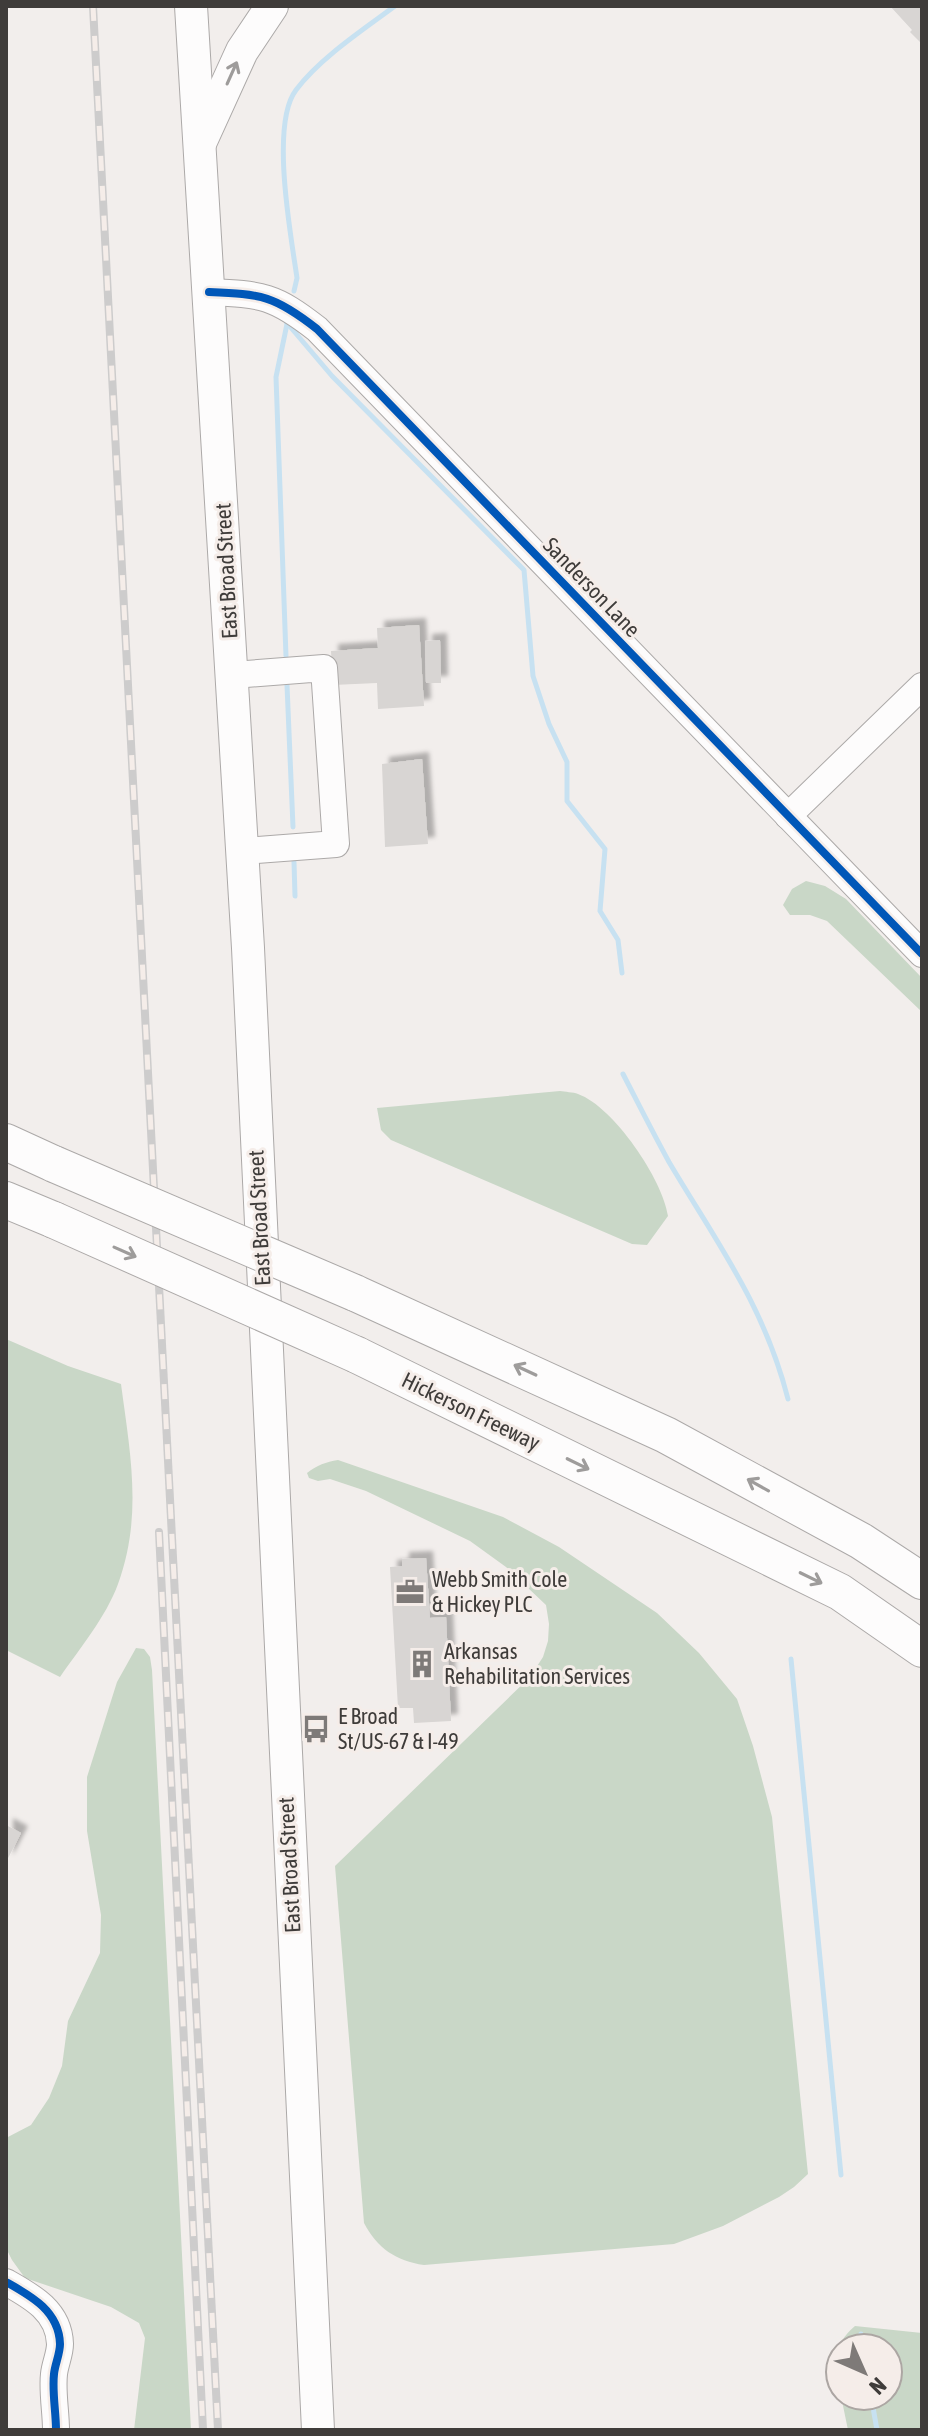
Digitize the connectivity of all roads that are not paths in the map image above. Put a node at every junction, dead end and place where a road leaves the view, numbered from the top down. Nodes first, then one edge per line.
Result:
1 (191, 6) edge
2 (257, 6) edge
3 (272, 6) edge
4 (195, 66) junction
5 (200, 144) junction
6 (209, 292) junction
7 (233, 675) junction
8 (922, 686) edge
9 (788, 816) junction
10 (243, 851) junction
11 (922, 954) edge
12 (6, 1142) edge
13 (6, 1200) edge
14 (922, 1581) edge
15 (922, 1649) edge
16 (6, 2282) edge
17 (56, 2430) edge
18 (318, 2430) edge

1 - 4 main road, East Broad Street
2 - 4 main road
5 -> 3 main road
4 - 5 main road, East Broad Street
5 - 6 main road, East Broad Street
6 - 7 main road, East Broad Street
6 - 9 street, Sanderson Lane
7 - 10 main road, East Broad Street
7 - 10 street
8 - 9 street
9 - 11 street, Sanderson Lane
10 - 18 main road, East Broad Street
14 -> 12 highway, bridge
13 -> 15 highway, Hickerson Freeway, bridge
16 - 17 street

